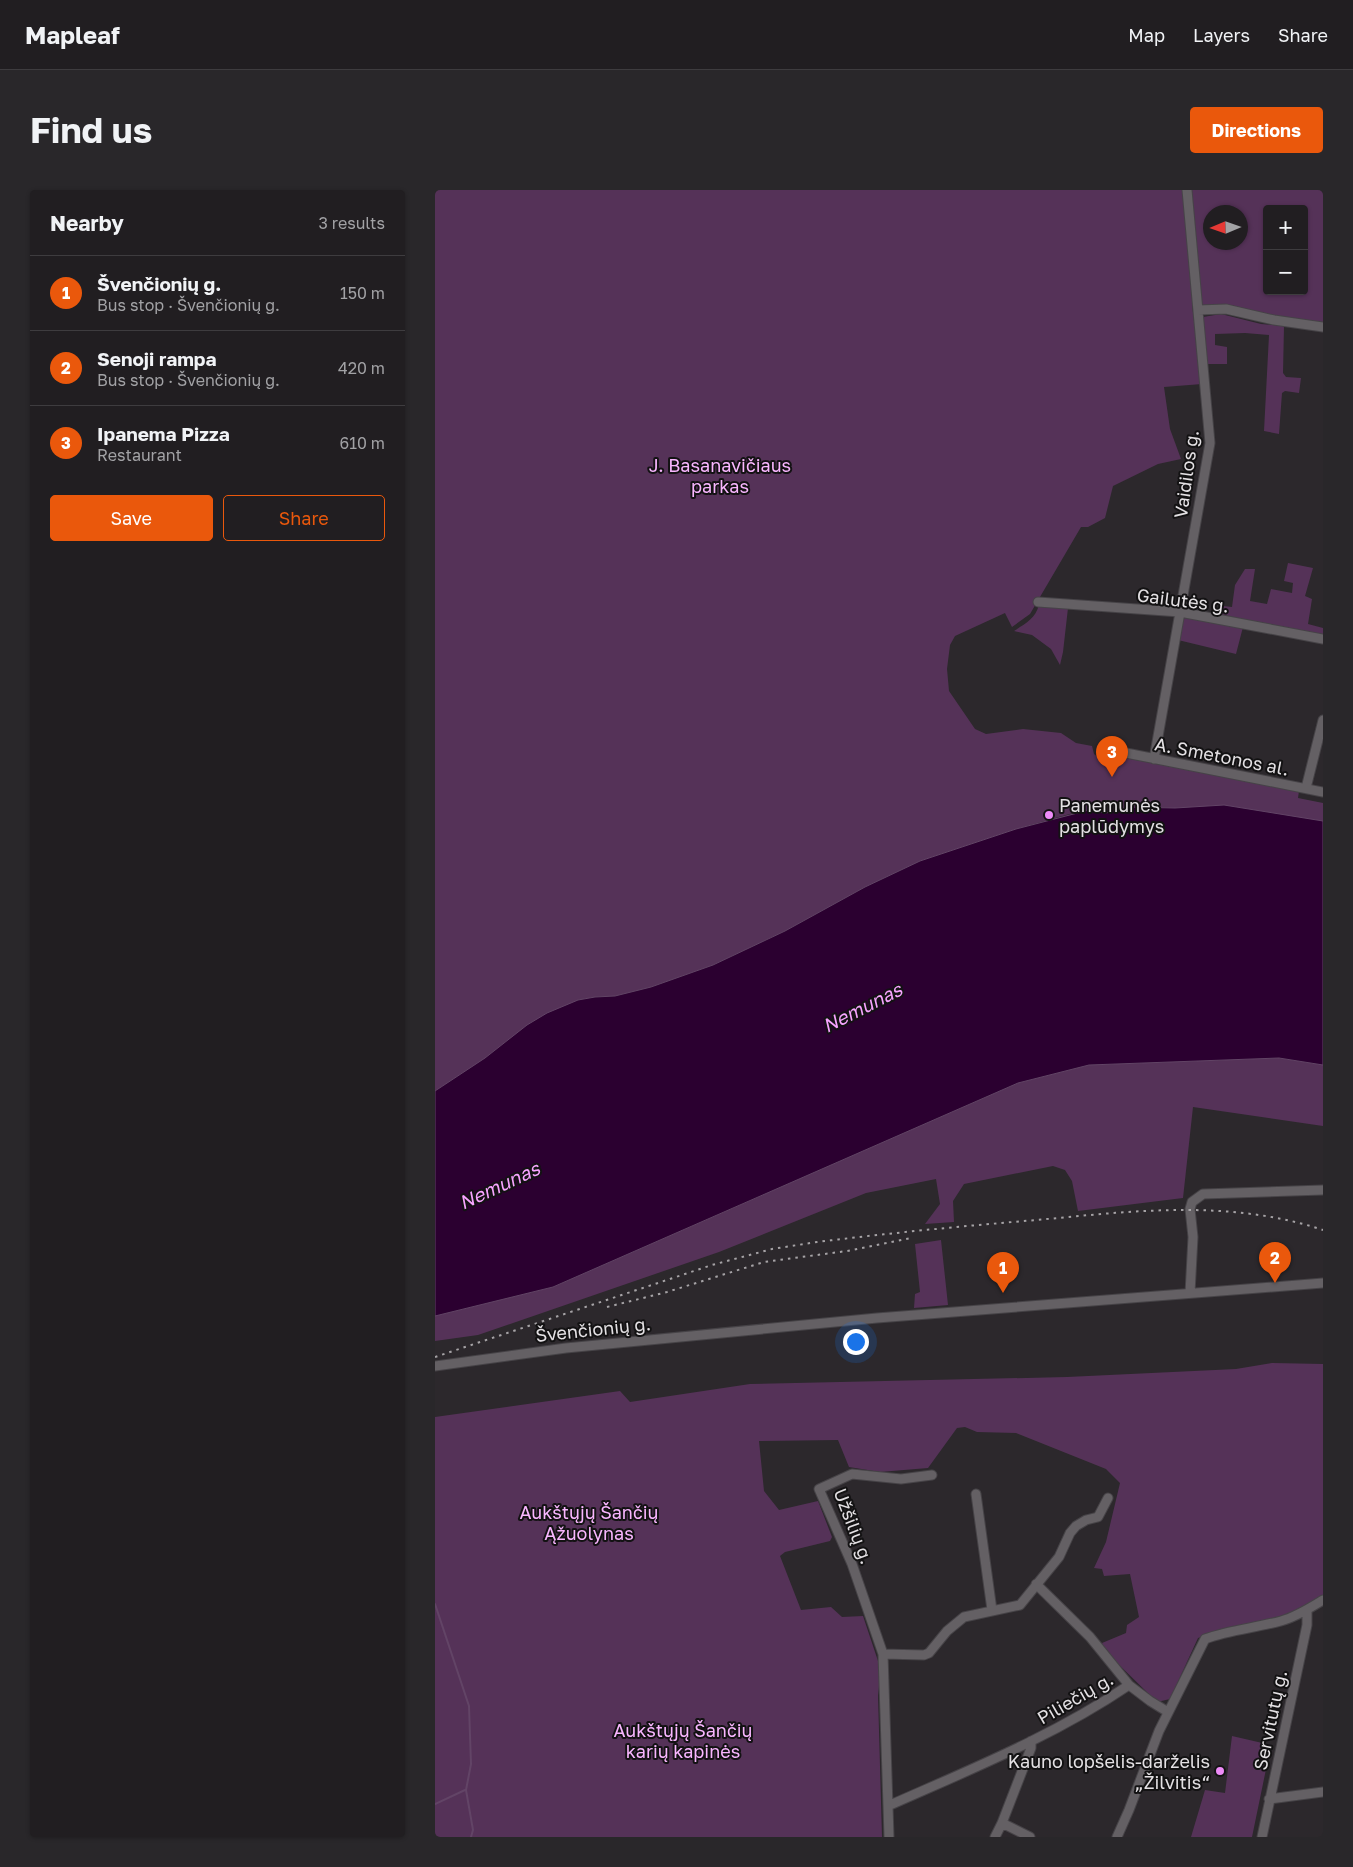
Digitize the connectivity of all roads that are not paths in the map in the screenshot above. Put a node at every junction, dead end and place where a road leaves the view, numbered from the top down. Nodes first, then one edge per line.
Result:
1 (1187, 190) edge
2 (1198, 310) junction
3 (1323, 327) edge
4 (1038, 602) dead end
5 (1180, 612) junction
6 (1323, 639) edge
7 (1323, 720) edge
8 (1115, 751) dead end
9 (1154, 759) junction
10 (1306, 788) junction
11 (1323, 792) edge
12 (1323, 1190) edge
13 (1323, 1283) edge
14 (1190, 1293) junction
15 (435, 1366) edge
16 (932, 1475) dead end
17 (976, 1494) dead end
18 (1108, 1498) dead end
19 (1037, 1584) junction
20 (1323, 1600) edge
21 (992, 1610) junction
22 (1307, 1610) junction
23 (883, 1654) junction
24 (1129, 1686) junction
25 (1168, 1712) junction
26 (1031, 1741) junction
27 (1323, 1792) edge
28 (1269, 1799) junction
29 (888, 1806) junction
30 (1002, 1823) junction
31 (889, 1837) edge
32 (995, 1837) edge
33 (1030, 1837) edge
34 (1117, 1837) edge
35 (1262, 1837) edge

1 - 2 street, Vaidilos g.
2 - 3 street
2 - 5 street, Vaidilos g.
4 - 5 street, Gailutės g.
5 - 6 street, Gailutės g.
5 - 9 street, Vaidilos g.
7 - 10 street
8 - 9 street, A. Smetonos al.
9 - 10 street, A. Smetonos al.
10 - 11 street, A. Smetonos al.
12 - 14 street
13 - 14 street, Švenčionių g.
14 - 15 street, Švenčionių g.
16 - 23 street, Užšilių g.
17 - 21 street
18 - 19 street
19 - 21 street
19 - 24 street
20 - 22 street
21 - 23 street
22 - 25 street
22 - 28 street, Servitutų g.
23 - 29 street, Užšilių g.
24 - 25 street, Piliečių g.
24 - 26 street, Piliečių g.
25 - 34 street
26 - 29 street, Piliečių g.
26 - 30 street
27 - 28 street
28 - 35 street, Servitutų g.
29 - 31 street
30 - 32 street
30 - 33 street

